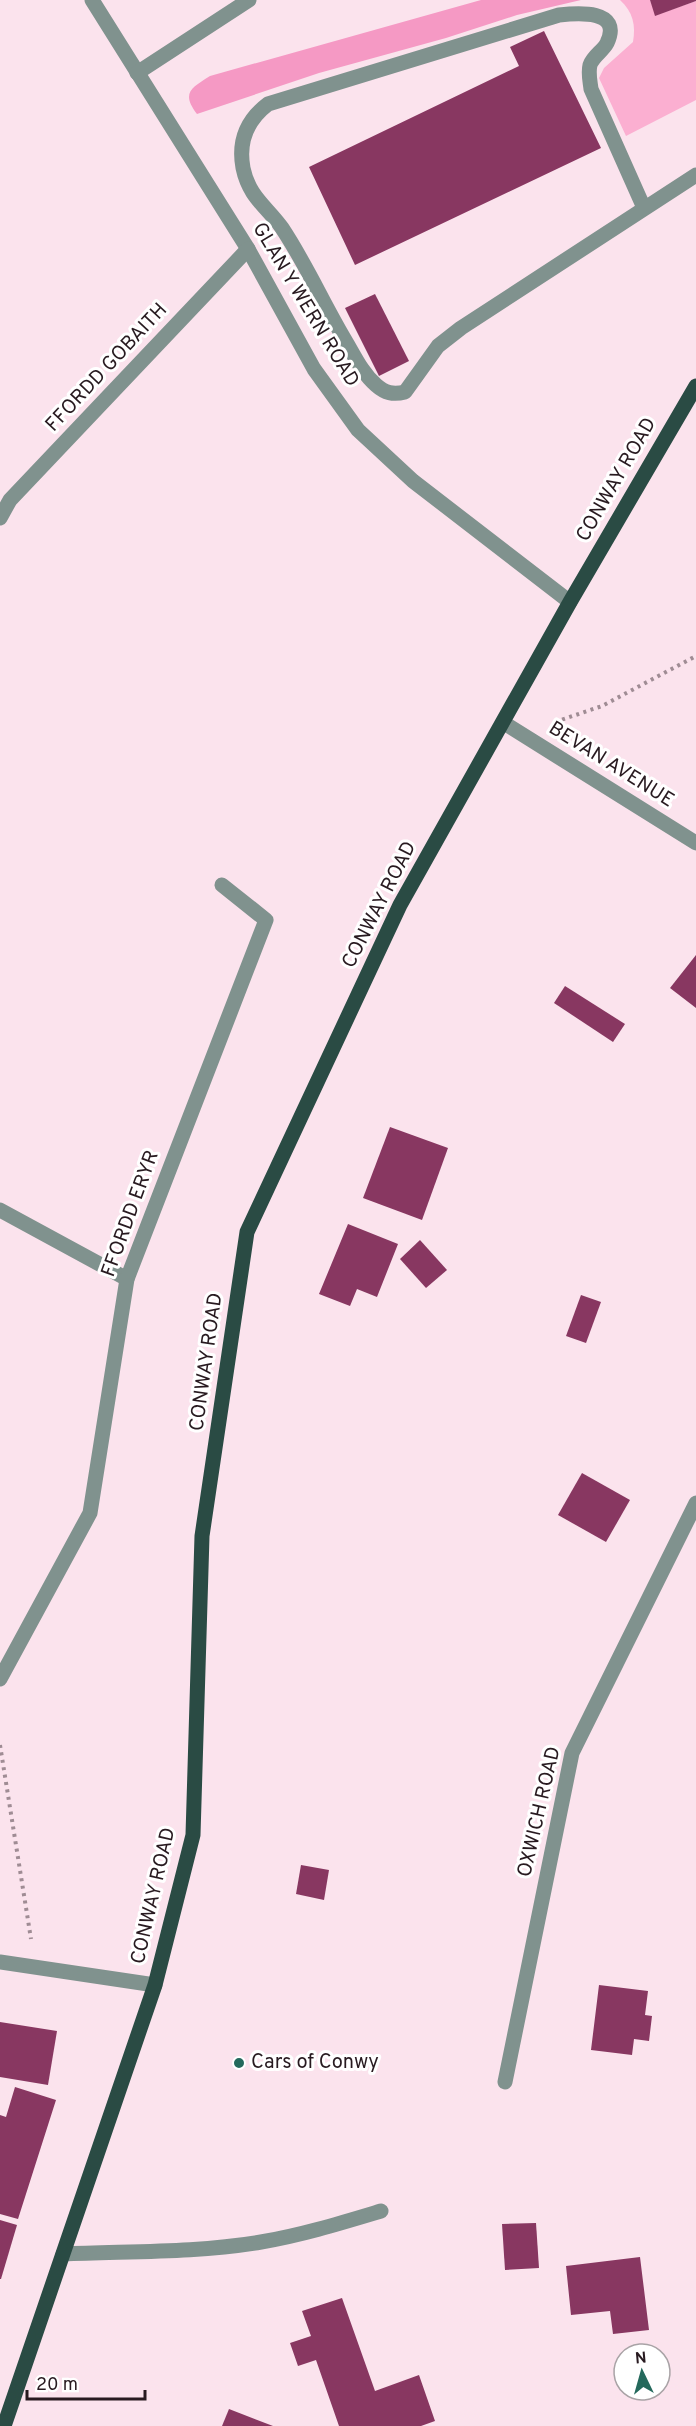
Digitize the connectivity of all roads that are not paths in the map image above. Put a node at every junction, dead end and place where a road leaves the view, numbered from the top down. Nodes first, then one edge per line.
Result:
1 (92, 0) edge
2 (249, 0) edge
3 (137, 73) junction
4 (696, 175) edge
5 (644, 208) junction
6 (248, 249) junction
7 (696, 386) edge
8 (5, 497) edge
9 (0, 518) edge
10 (570, 602) junction
11 (504, 723) junction
12 (696, 843) edge
13 (222, 885) dead end
14 (0, 1210) edge
15 (126, 1279) junction
16 (696, 1503) edge
17 (0, 1679) edge
18 (0, 1962) edge
19 (155, 1985) junction
20 (505, 2082) dead end
21 (381, 2211) dead end
22 (63, 2254) junction
23 (4, 2426) edge

1 - 3 street, GLAN Y WERN ROAD
2 - 3 street
3 - 6 street, GLAN Y WERN ROAD
4 - 5 street
5 - 5 street
6 - 8 street, FFORDD GOBAITH
6 - 10 street, GLAN Y WERN ROAD
7 - 10 main road, CONWAY ROAD
8 - 9 street, FFORDD GOBAITH
10 - 11 main road, CONWAY ROAD
11 - 12 street, BEVAN AVENUE
11 - 19 main road, CONWAY ROAD
13 - 15 street, FFORDD ERYR
14 - 15 street
15 - 17 street, FFORDD ERYR
16 - 20 street, OXWICH ROAD
18 - 19 street
19 - 22 main road, CONWAY ROAD
21 - 22 street
22 - 23 main road, CONWAY ROAD

